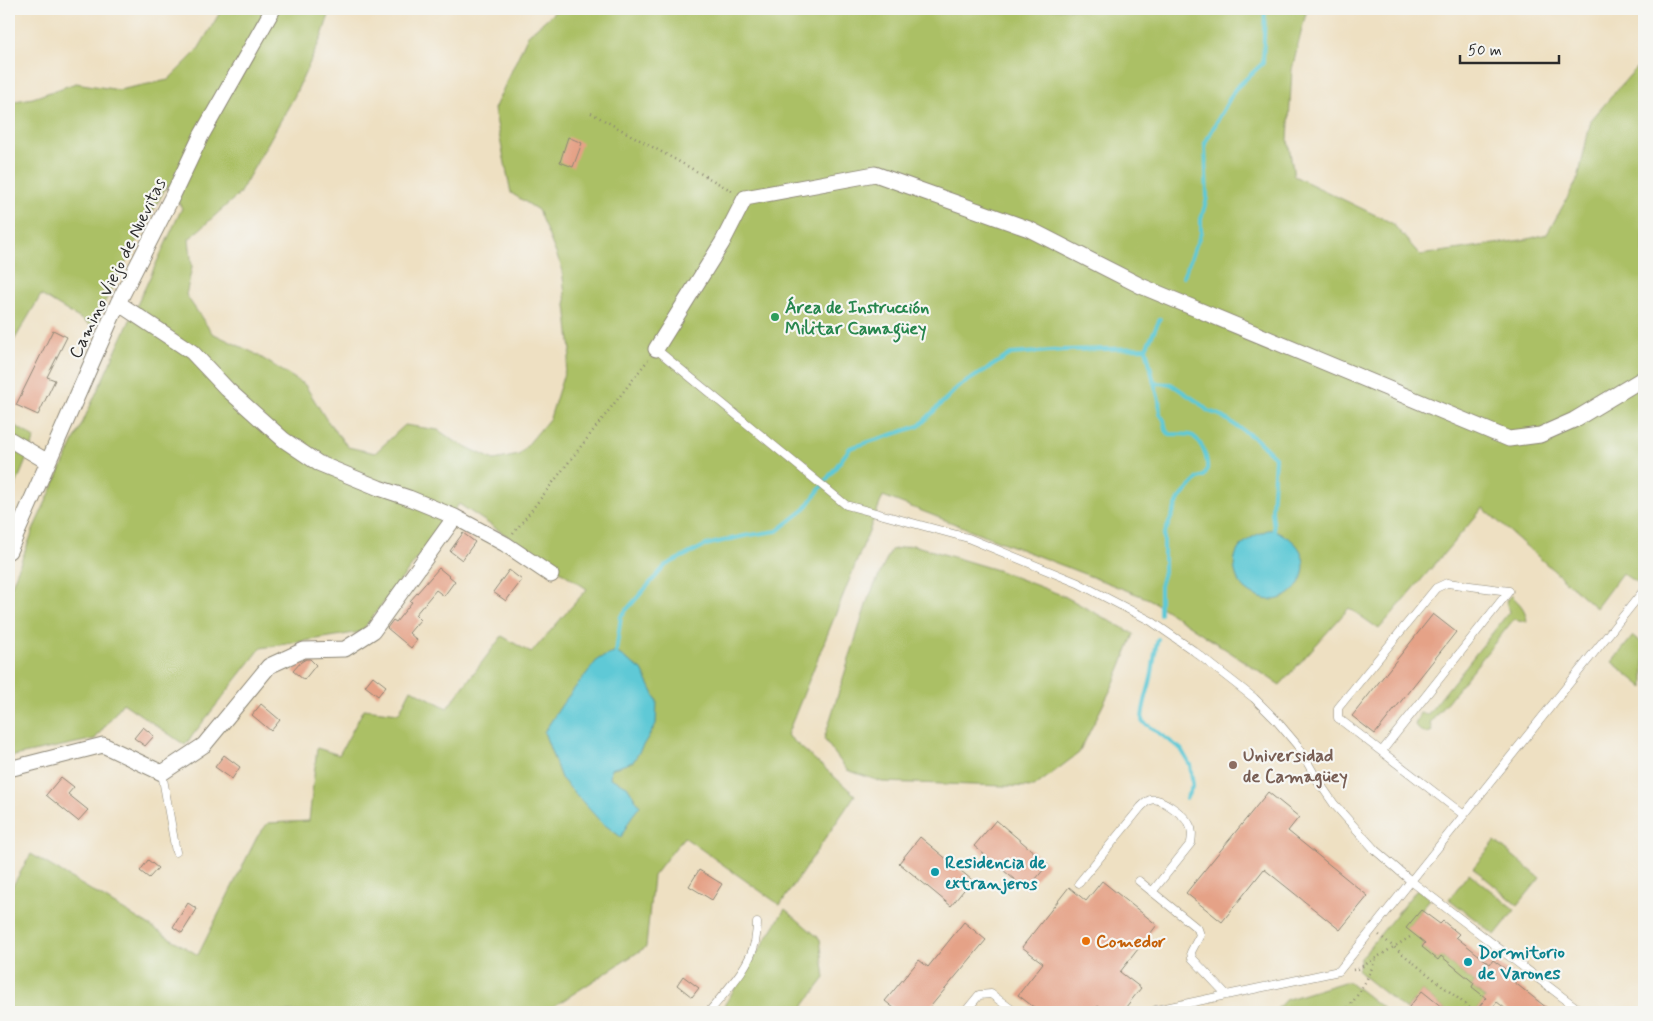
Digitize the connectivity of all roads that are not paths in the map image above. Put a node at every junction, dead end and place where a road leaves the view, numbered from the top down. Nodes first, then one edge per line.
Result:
1 (273, 9) edge
2 (118, 302) junction
3 (656, 349) joint
4 (1644, 378) edge
5 (9, 439) edge
6 (48, 462) junction
7 (455, 517) junction
8 (9, 552) edge
9 (551, 575) dead end
10 (1644, 590) edge
11 (1382, 751) junction
12 (9, 769) edge
13 (162, 773) junction
14 (1464, 815) junction
15 (176, 852) dead end
16 (1139, 881) dead end
17 (1411, 881) junction
18 (1079, 883) dead end
19 (1152, 892) junction
20 (757, 922) dead end
21 (1227, 995) junction
22 (709, 1012) edge
23 (965, 1012) edge
24 (1015, 1012) edge
25 (1154, 1012) edge
26 (1582, 1012) edge

1 - 2 street, Camino Viejo de Nuevitas
2 - 6 street, Camino Viejo de Nuevitas
2 - 7 street
3 - 4 street
3 - 17 lane
5 - 6 street
6 - 8 street, Camino Viejo de Nuevitas
7 - 9 street
7 - 13 street
10 - 14 lane
11 - 11 lane
11 - 14 lane
12 - 13 street
13 - 15 lane
14 - 17 lane
16 - 19 lane
17 - 21 lane
17 - 26 lane
18 - 19 lane
19 - 21 lane
20 - 22 lane
21 - 25 lane
23 - 24 lane

